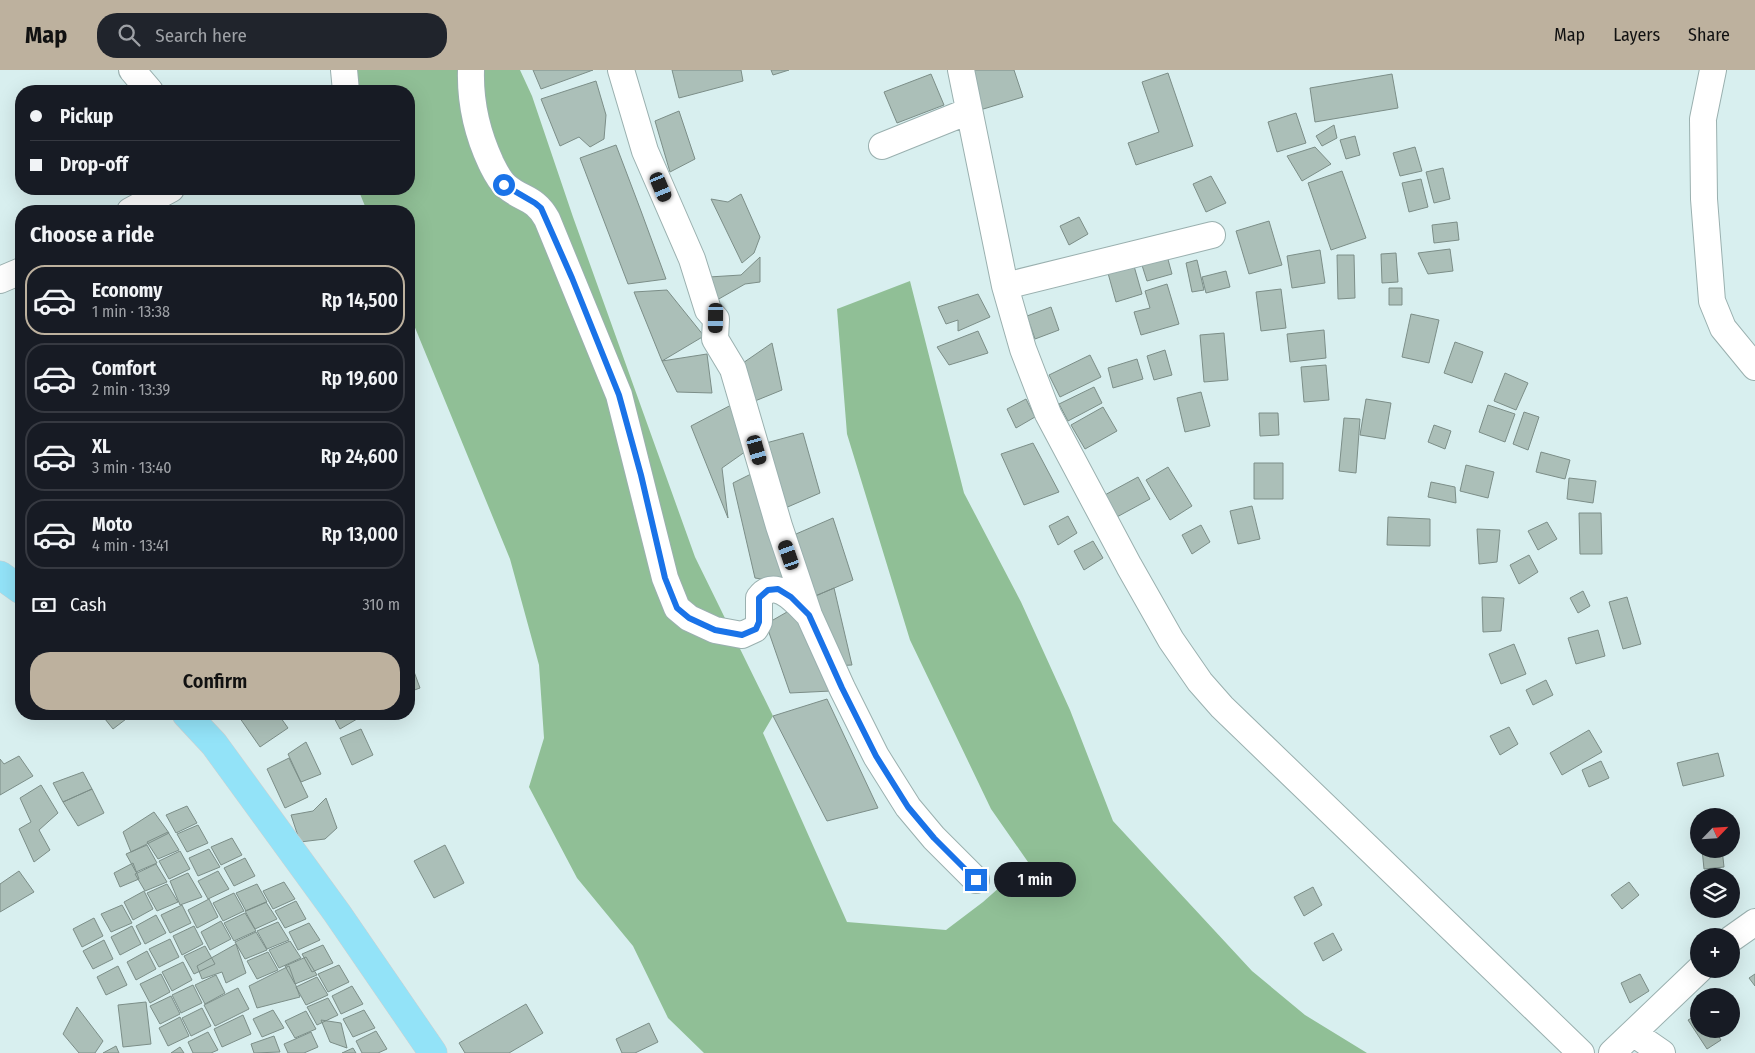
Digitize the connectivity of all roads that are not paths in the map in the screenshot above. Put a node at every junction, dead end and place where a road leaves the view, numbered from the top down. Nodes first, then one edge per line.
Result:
1 (132, 70) edge
2 (344, 70) edge
3 (471, 70) edge
4 (620, 70) edge
5 (961, 70) edge
6 (1713, 70) edge
7 (145, 85) edge
8 (345, 85) edge
9 (969, 111) junction
10 (882, 146) dead end
11 (160, 195) edge
12 (141, 205) edge
13 (1212, 235) dead end
14 (15, 274) edge
15 (0, 280) edge
16 (1005, 286) junction
17 (1755, 367) edge
18 (0, 575) edge
19 (15, 586) edge
20 (809, 615) junction
21 (192, 720) edge
22 (976, 880) dead end
23 (1755, 922) edge
24 (1740, 933) edge
25 (1691, 978) edge
26 (1633, 1033) junction
27 (433, 1053) edge
28 (1581, 1053) edge
29 (1612, 1053) edge
30 (1662, 1053) edge

1 - 7 street
2 - 8 street
3 - 20 street
4 - 20 street
5 - 9 street
6 - 17 street
9 - 10 street
9 - 16 street
11 - 12 street
13 - 16 street
14 - 15 street
16 - 28 street
18 - 19 main road
20 - 22 street
21 - 27 main road
23 - 24 street
25 - 26 street
26 - 29 street
26 - 30 street

